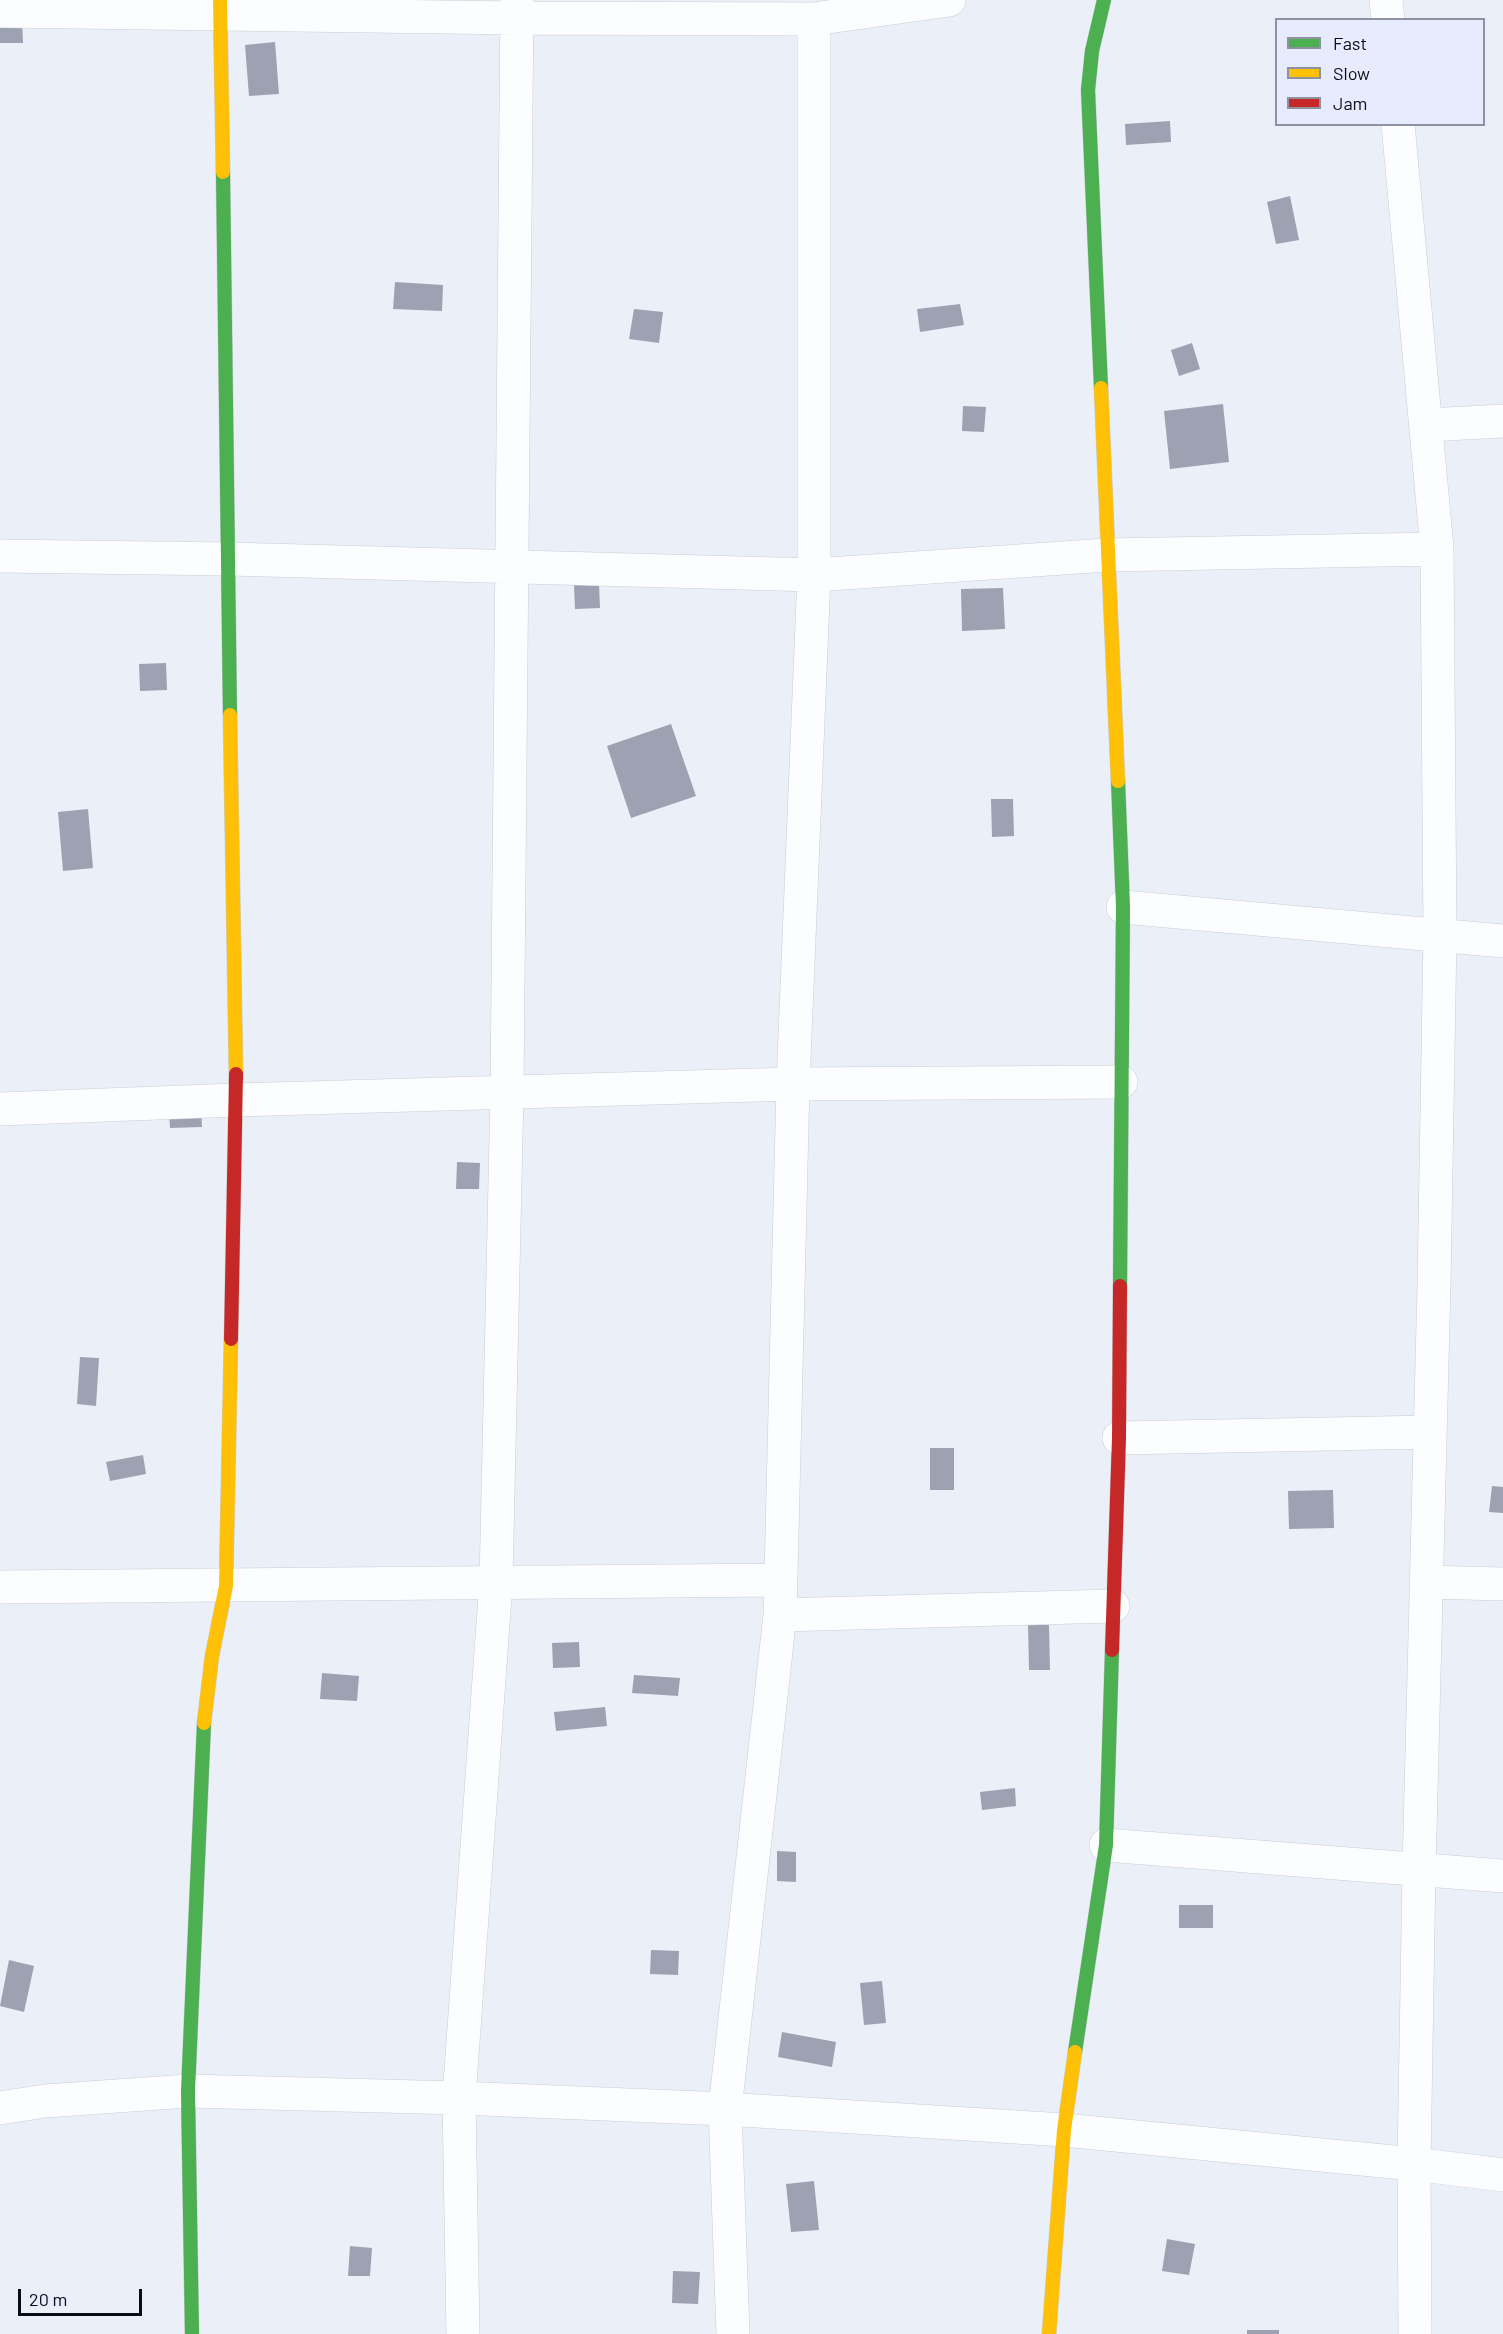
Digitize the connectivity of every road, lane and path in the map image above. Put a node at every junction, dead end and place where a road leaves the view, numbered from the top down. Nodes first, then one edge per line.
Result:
1 (1104, 0) edge
2 (1386, 0) edge
3 (932, 1) edge
4 (220, 7) edge
5 (517, 9) edge
6 (0, 11) edge
7 (1388, 18) edge
8 (814, 19) junction
9 (1398, 126) edge
10 (1503, 421) edge
11 (1427, 425) junction
12 (1437, 549) junction
13 (1107, 555) junction
14 (0, 556) edge
15 (230, 559) junction
16 (513, 566) junction
17 (814, 575) junction
18 (1123, 907) junction
19 (1440, 936) junction
20 (1503, 941) edge
21 (1121, 1082) junction
22 (793, 1084) junction
23 (507, 1093) junction
24 (236, 1100) junction
25 (0, 1109) edge
26 (1430, 1431) junction
27 (1119, 1438) junction
28 (779, 1580) junction
29 (496, 1582) junction
30 (1426, 1582) junction
31 (1503, 1584) edge
32 (226, 1586) junction
33 (0, 1587) edge
34 (1113, 1606) junction
35 (780, 1615) junction
36 (1106, 1845) junction
37 (1419, 1870) junction
38 (1503, 1876) edge
39 (188, 2091) junction
40 (459, 2098) junction
41 (0, 2108) edge
42 (725, 2109) junction
43 (1064, 2130) junction
44 (1414, 2164) junction
45 (1503, 2175) edge
46 (192, 2334) edge
47 (463, 2334) edge
48 (733, 2334) edge
49 (1049, 2334) edge
50 (1415, 2334) edge

1 - 13 street
2 - 7 street
3 - 8 street
4 - 5 street
4 - 6 street
4 - 15 street
5 - 8 street
5 - 16 street
8 - 17 street
9 - 11 street
10 - 11 street
11 - 12 street
12 - 13 street
12 - 19 street
13 - 17 street
13 - 18 street
14 - 15 street
15 - 16 street
15 - 24 street
16 - 17 street
16 - 23 street
17 - 22 street
18 - 19 street
18 - 21 street
19 - 20 street
19 - 26 street
21 - 22 street
21 - 27 street
22 - 23 street
22 - 28 street
23 - 24 street
23 - 29 street
24 - 25 street
24 - 32 street
26 - 27 street
26 - 30 street
27 - 34 street
28 - 29 street
28 - 35 street
29 - 32 street
29 - 40 street
30 - 31 street
30 - 37 street
32 - 33 street
32 - 39 street
34 - 35 street
34 - 36 street
35 - 42 street
36 - 37 street
36 - 43 street
37 - 38 street
37 - 44 street
39 - 40 street
39 - 41 street
39 - 46 street
40 - 42 street
40 - 47 street
42 - 43 street
42 - 48 street
43 - 44 street
43 - 49 street
44 - 45 street
44 - 50 street

